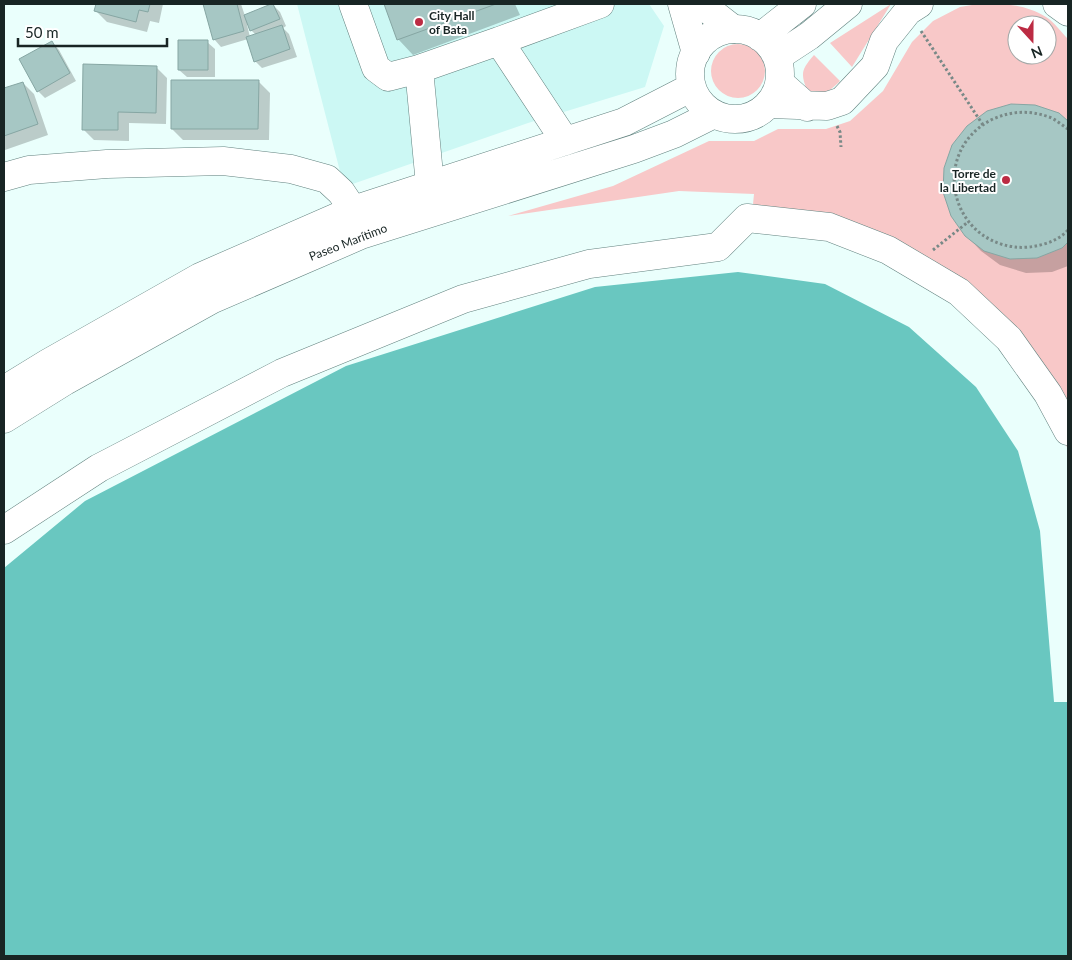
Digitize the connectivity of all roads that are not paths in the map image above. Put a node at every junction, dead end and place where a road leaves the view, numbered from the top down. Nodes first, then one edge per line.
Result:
1 (352, 4) edge
2 (600, 4) edge
3 (682, 4) edge
4 (701, 4) edge
5 (802, 4) edge
6 (848, 4) edge
7 (1057, 4) edge
8 (914, 7) edge
9 (1068, 12) edge
10 (541, 14) edge
11 (733, 30) junction
12 (760, 37) junction
13 (500, 41) junction
14 (696, 53) junction
15 (419, 69) junction
16 (775, 82) junction
17 (692, 88) junction
18 (714, 114) junction
19 (565, 141) junction
20 (4, 177) edge
21 (430, 185) junction
22 (353, 210) junction
23 (4, 390) edge
24 (4, 419) edge
25 (1068, 431) edge
26 (4, 530) edge

1 - 15 main road
2 - 10 main road
3 - 14 main road
4 - 11 main road
5 - 12 main road
6 - 16 main road
7 - 9 main road
8 - 16 main road
10 - 13 main road
11 - 12 main road
11 - 14 main road
12 - 16 main road
13 - 15 main road
13 - 19 main road
14 - 17 main road
15 - 21 main road
16 - 18 main road
17 - 18 main road
17 - 19 main road, Paseo Marítimo
18 - 24 main road, Paseo Marítimo
19 - 21 main road, Paseo Marítimo
20 - 22 main road
21 - 22 main road, Paseo Marítimo
22 - 23 main road, Paseo Marítimo
25 - 26 main road

